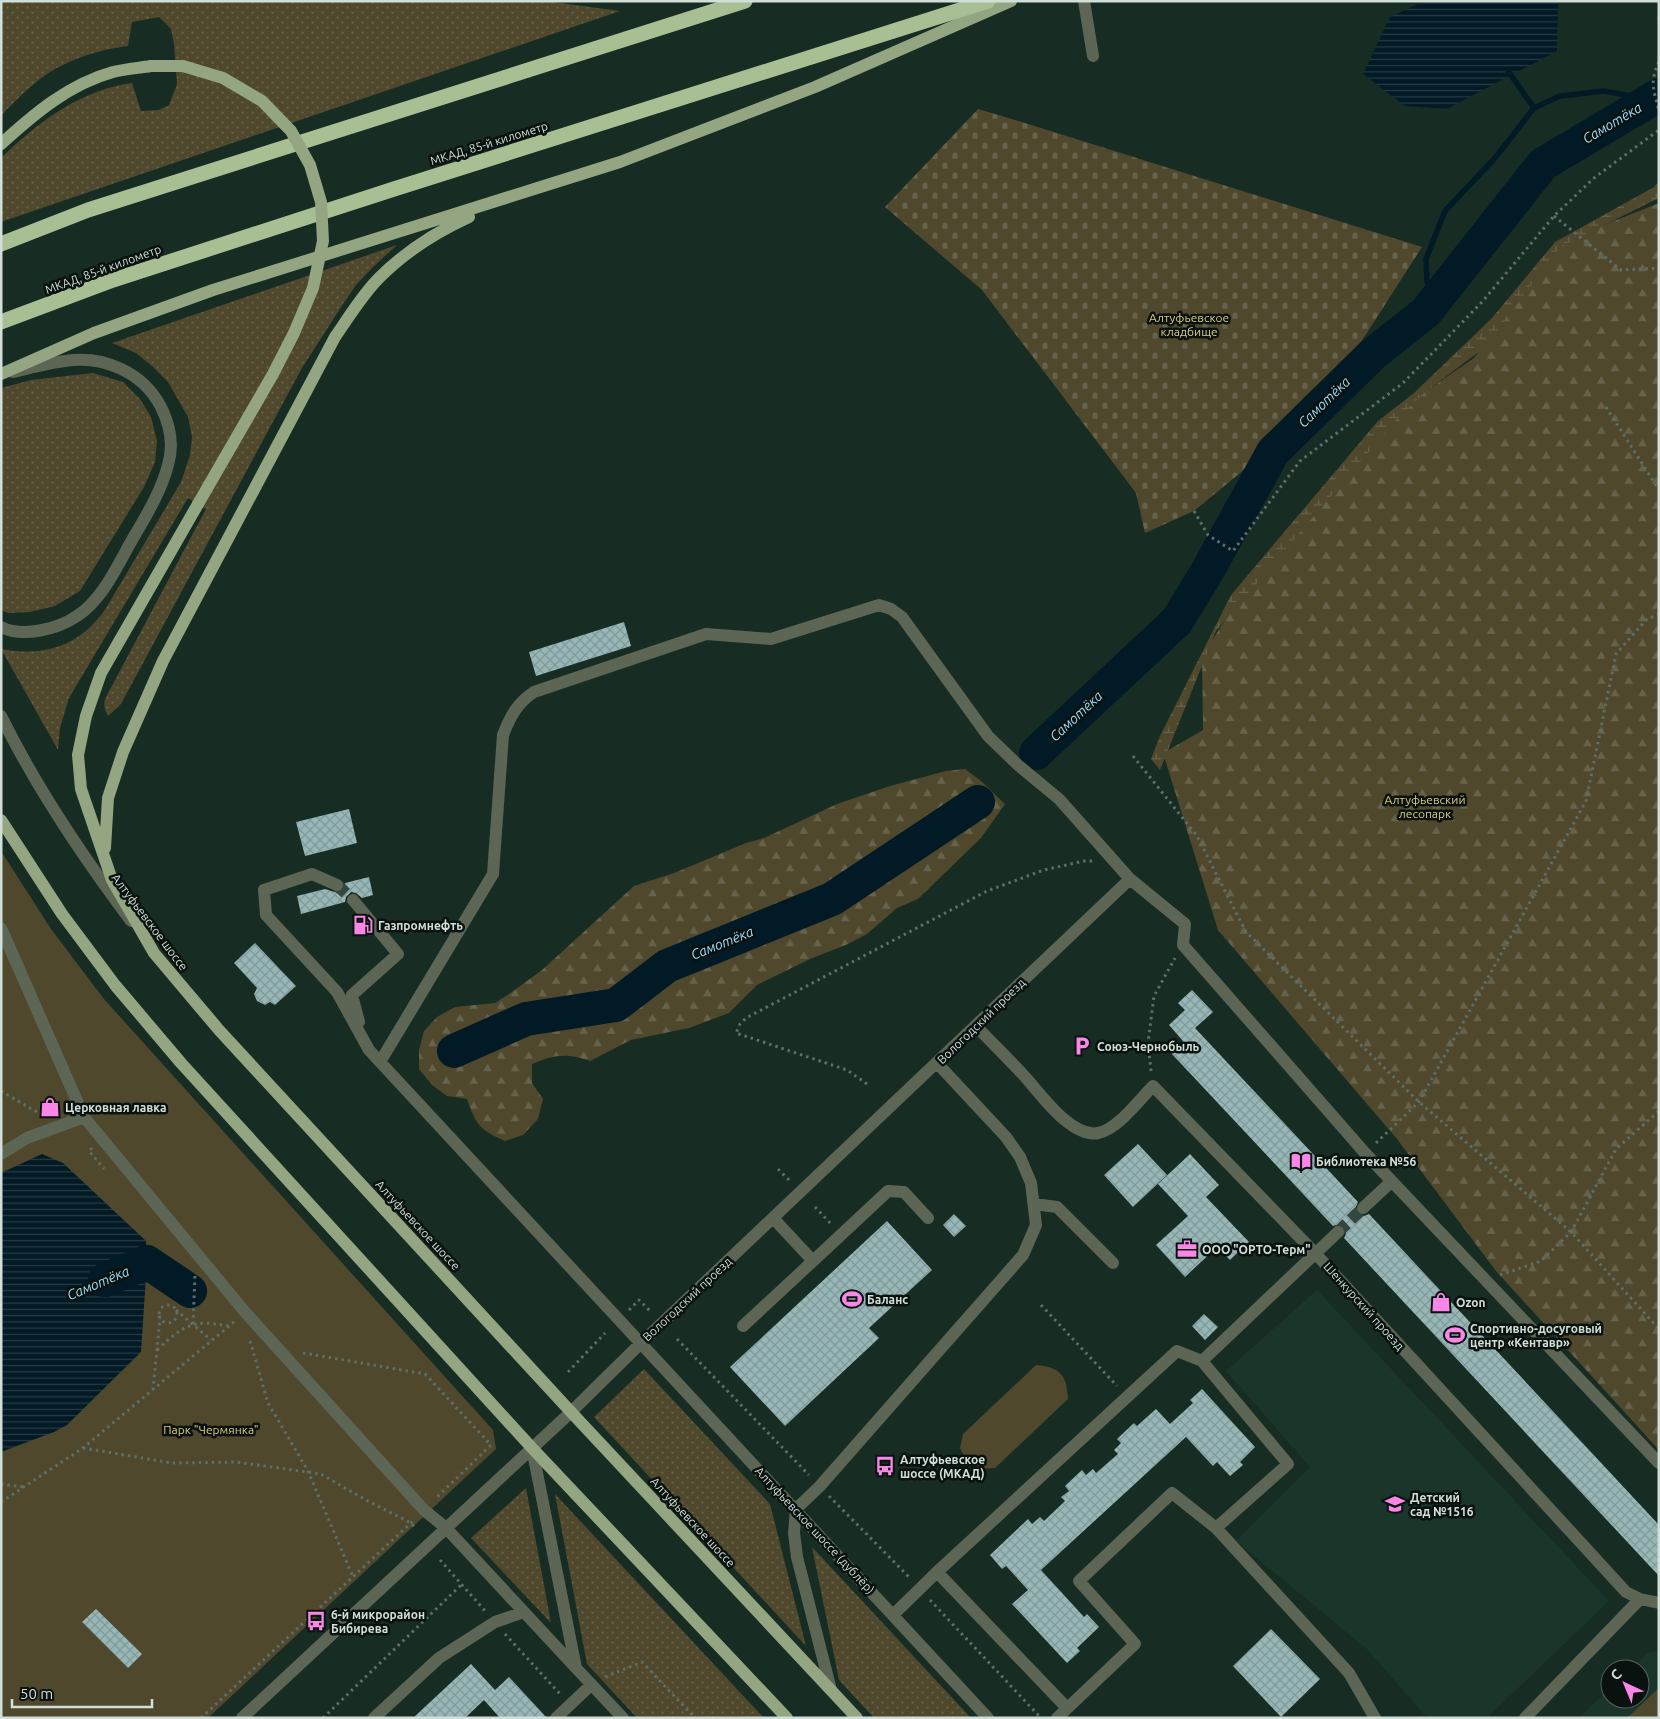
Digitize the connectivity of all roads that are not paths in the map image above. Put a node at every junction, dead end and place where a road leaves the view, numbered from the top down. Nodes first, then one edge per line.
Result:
1 (745, 1) edge
2 (988, 1) edge
3 (1011, 1) edge
4 (1084, 1) edge
5 (1093, 56) dead end
6 (1, 144) edge
7 (518, 195) junction
8 (1, 244) edge
9 (1, 322) edge
10 (1, 374) edge
11 (1, 628) edge
12 (1, 716) edge
13 (1, 820) edge
14 (105, 856) junction
15 (1130, 879) junction
16 (336, 886) tunnel mouth
17 (353, 900) tunnel mouth
18 (1, 928) edge
19 (154, 953) junction
20 (976, 1026) junction
21 (364, 1042) junction
22 (380, 1062) junction
23 (937, 1063) junction
24 (84, 1117) junction
25 (1, 1154) edge
26 (1391, 1182) junction
27 (1034, 1204) junction
28 (1363, 1208) tunnel mouth
29 (773, 1218) junction
30 (928, 1218) dead end
31 (1338, 1232) tunnel mouth
32 (1315, 1253) junction
33 (813, 1261) junction
34 (1113, 1263) dead end
35 (743, 1326) dead end
36 (640, 1343) junction
37 (1202, 1361) junction
38 (571, 1412) junction
39 (532, 1448) junction
40 (1659, 1463) edge
41 (796, 1509) junction
42 (446, 1528) junction
43 (1216, 1528) junction
44 (937, 1572) junction
45 (1640, 1600) junction
46 (1659, 1603) edge
47 (524, 1612) junction
48 (893, 1615) junction
49 (576, 1668) junction
50 (591, 1684) junction
51 (831, 1690) junction
52 (1067, 1708) junction
53 (242, 1718) edge
54 (374, 1718) edge
55 (556, 1718) edge
56 (623, 1718) edge
57 (787, 1718) edge
58 (857, 1718) edge
59 (988, 1718) edge
60 (1057, 1718) edge
61 (1375, 1718) edge
62 (1525, 1718) edge

1 - 8 highway
2 - 9 highway, МКАД, 85-й километр
3 - 7 main road
4 - 5 street
6 - 14 main road, bridge
7 - 10 main road
7 - 14 main road
10 - 11 street
12 - 19 street, Алтуфьевское шоссе
13 - 39 main road
14 - 19 main road
15 - 20 street, Вологодский проезд
15 - 22 street
15 - 26 street
16 - 21 street
17 - 21 street
18 - 24 street
19 - 38 main road, Алтуфьевское шоссе
20 - 23 street, Вологодский проезд
20 - 32 street, Шенкурский проезд
21 - 22 street, Алтуфьевское шоссе (дублёр)
22 - 36 street, Алтуфьевское шоссе (дублёр)
23 - 27 street
23 - 29 street, Вологодский проезд
24 - 25 street
24 - 42 street
26 - 28 street
26 - 40 street
27 - 34 street
27 - 41 street
29 - 33 street
29 - 36 street, Вологодский проезд
30 - 33 street
31 - 32 street
32 - 37 street
32 - 45 street, Шенкурский проезд
33 - 35 street
36 - 38 street, Вологодский проезд
36 - 41 street, Алтуфьевское шоссе (дублёр)
37 - 43 street
37 - 44 street
38 - 39 street, Вологодский проезд
38 - 51 main road, Алтуфьевское шоссе
39 - 42 street, Вологодский проезд
39 - 49 street
39 - 57 main road
41 - 48 street, Алтуфьевское шоссе (дублёр)
41 - 51 street
42 - 47 street
42 - 53 street, Вологодский проезд
43 - 52 street
43 - 61 street
44 - 48 street
44 - 52 street
45 - 46 street, Шенкурский проезд
45 - 62 street
47 - 49 street
47 - 54 street
48 - 59 street, Алтуфьевское шоссе (дублёр)
49 - 50 street
50 - 55 street
50 - 56 street
51 - 58 main road, Алтуфьевское шоссе
52 - 60 street

